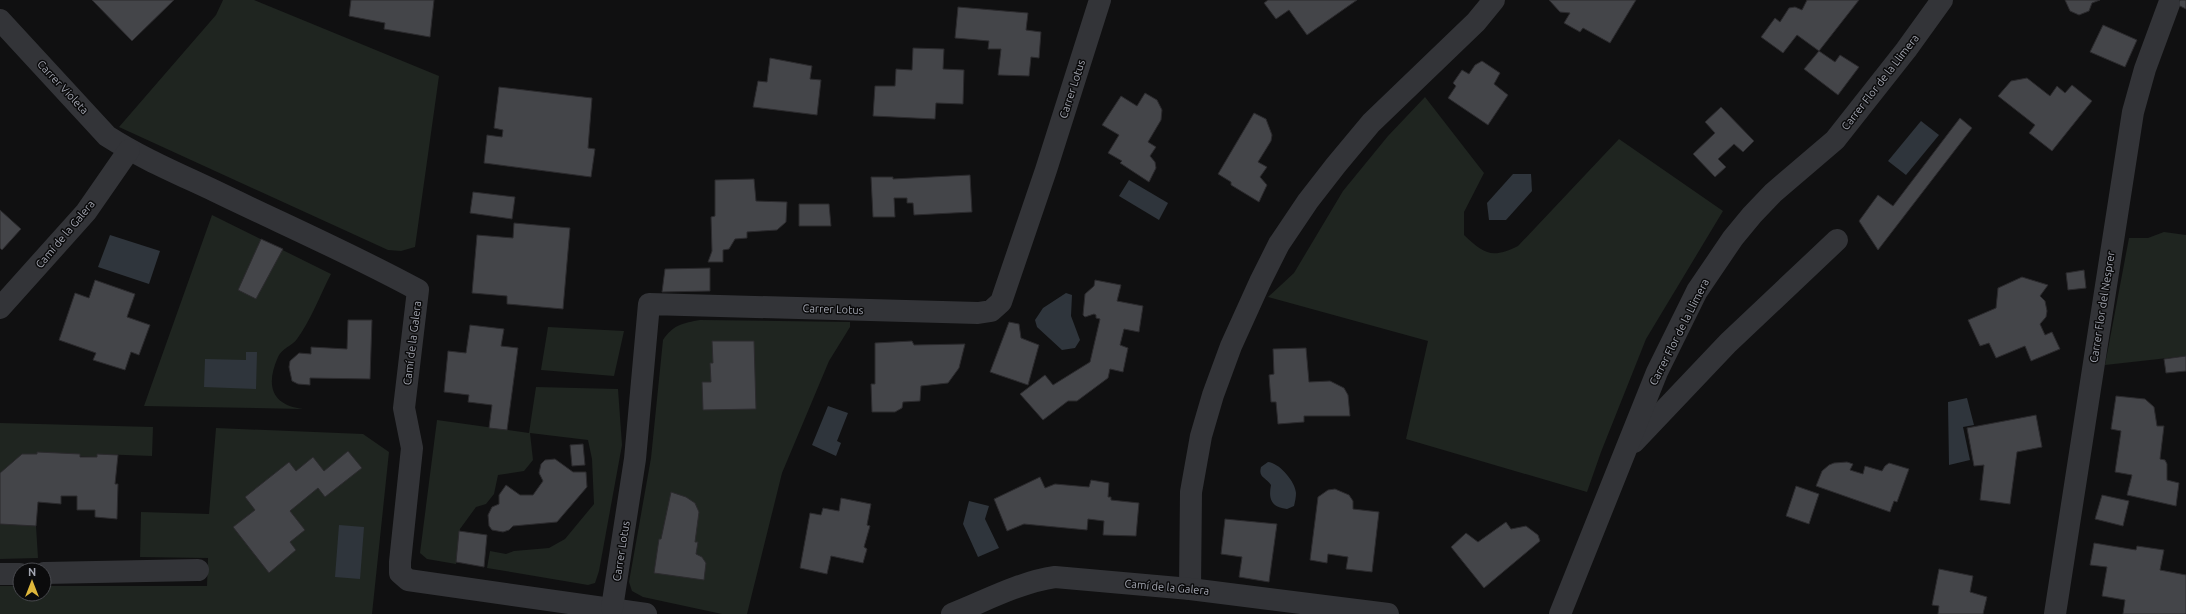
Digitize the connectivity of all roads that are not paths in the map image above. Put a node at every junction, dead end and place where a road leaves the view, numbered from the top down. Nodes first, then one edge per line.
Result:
1 (1100, 0) edge
2 (1494, 0) edge
3 (1942, 0) edge
4 (2169, 4) dead end
5 (0, 20) edge
6 (129, 150) junction
7 (1837, 240) dead end
8 (0, 308) edge
9 (1627, 448) junction
10 (198, 570) dead end
11 (0, 574) edge
12 (12, 574) edge
13 (52, 574) edge
14 (1190, 589) junction
15 (612, 608) junction
16 (646, 614) edge
17 (952, 614) edge
18 (1388, 614) edge
19 (1560, 614) edge
20 (2055, 614) edge

1 - 15 street, Carrer Lotus
2 - 14 street
3 - 9 street, Carrer Flor de la Llimera
4 - 20 street, Carrer Flor del Nesprer
5 - 6 street, Carrer Violeta
6 - 8 street, Camí de la Galera
6 - 15 street, Camí de la Galera
7 - 9 street
9 - 19 street, Carrer Flor de la Llimera
10 - 13 street
11 - 12 street
14 - 17 street, Camí de la Galera
14 - 18 street, Camí de la Galera
15 - 16 street, Camí de la Galera

